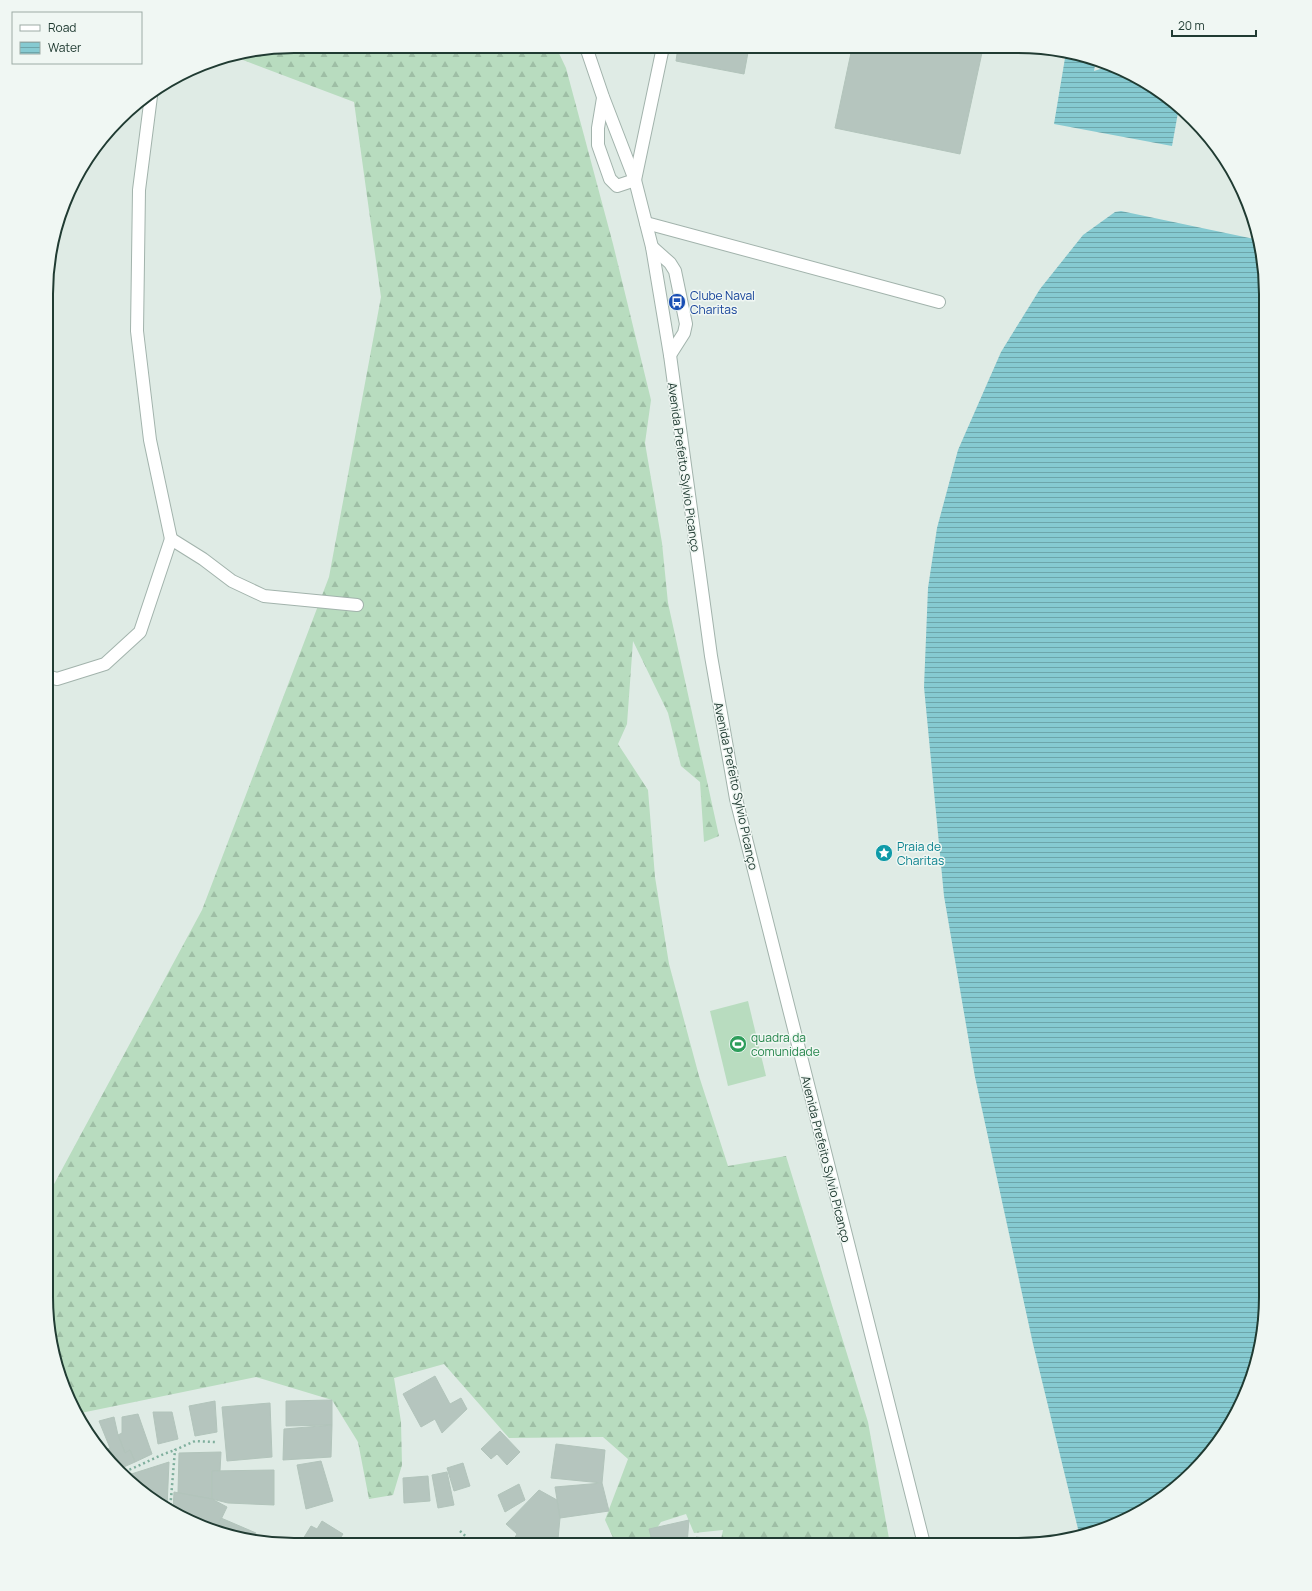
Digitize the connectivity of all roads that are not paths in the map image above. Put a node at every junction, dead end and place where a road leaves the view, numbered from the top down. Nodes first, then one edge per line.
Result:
1 (588, 53) edge
2 (663, 53) edge
3 (603, 97) junction
4 (149, 101) edge
5 (635, 180) junction
6 (646, 223) junction
7 (652, 247) junction
8 (939, 302) dead end
9 (670, 355) junction
10 (171, 539) junction
11 (357, 605) dead end
12 (53, 678) edge
13 (922, 1538) edge

1 - 3 street, Avenida Prefeito Sylvio Picanço
2 - 5 street
3 - 5 street, Avenida Prefeito Sylvio Picanço
3 - 5 street
4 - 10 street
5 - 6 street, Avenida Prefeito Sylvio Picanço
6 - 7 street, Avenida Prefeito Sylvio Picanço
6 - 8 street
7 - 9 street, Avenida Prefeito Sylvio Picanço
7 - 9 street
9 - 13 street, Avenida Prefeito Sylvio Picanço
10 - 11 street
10 - 12 street

